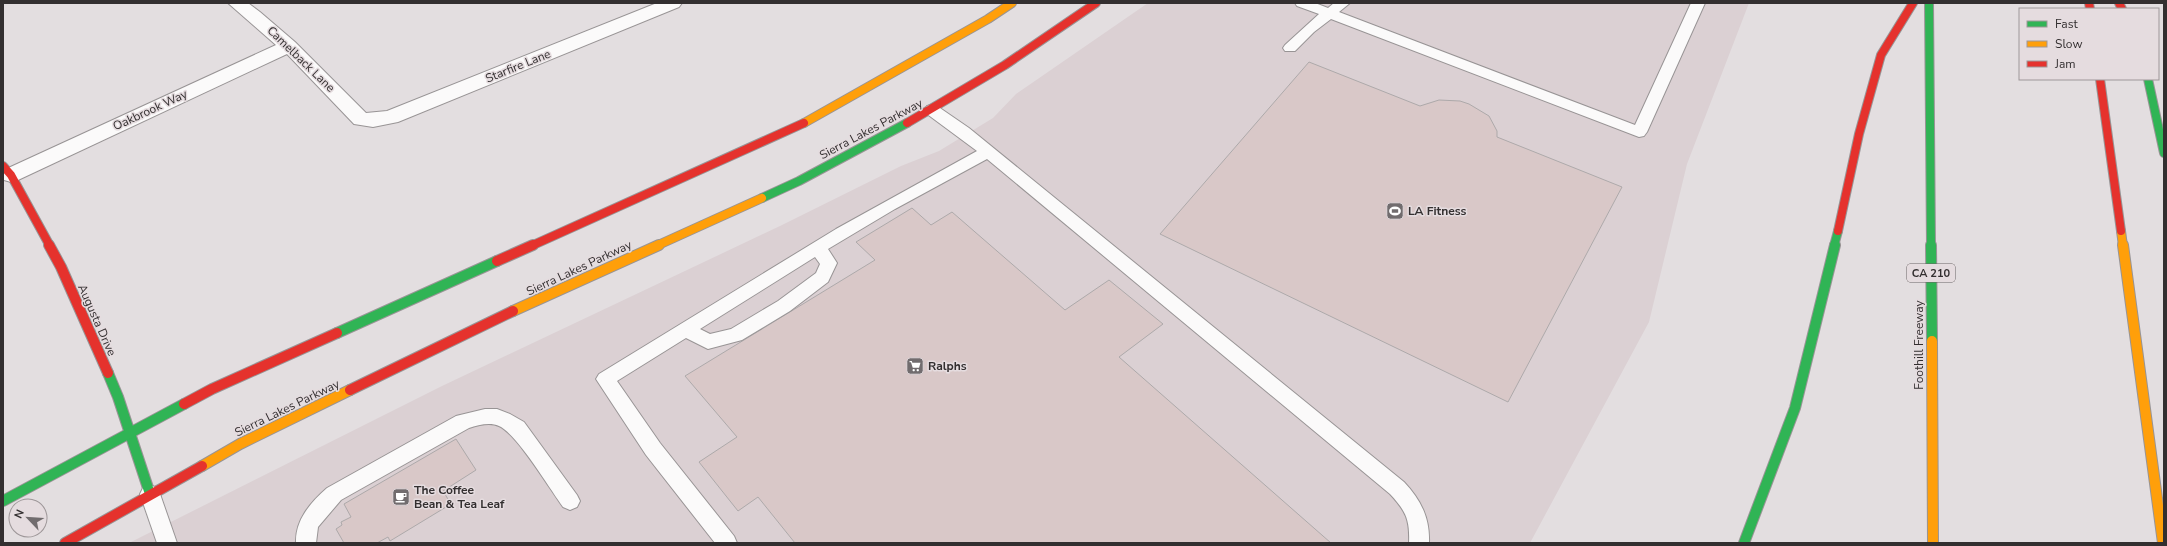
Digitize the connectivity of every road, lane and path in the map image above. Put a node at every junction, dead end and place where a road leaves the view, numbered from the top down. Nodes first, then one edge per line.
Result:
1 (237, 3) edge
2 (674, 3) edge
3 (1012, 3) edge
4 (1096, 3) edge
5 (1302, 3) edge
6 (1343, 3) edge
7 (1698, 3) edge
8 (1913, 3) edge
9 (1929, 3) edge
10 (1330, 14) junction
11 (290, 46) junction
12 (1290, 48) dead end
13 (2100, 80) edge
14 (2148, 80) edge
15 (932, 110) junction
16 (361, 119) joint
17 (987, 152) junction
18 (2164, 153) edge
19 (7, 170) edge
20 (818, 248) junction
21 (686, 330) junction
22 (131, 432) junction
23 (150, 494) junction
24 (3, 501) edge
25 (570, 501) dead end
26 (65, 543) edge
27 (167, 543) edge
28 (306, 543) edge
29 (727, 543) edge
30 (1419, 543) edge
31 (1744, 543) edge
32 (1933, 543) edge
33 (2163, 543) edge

1 - 11 street, Camelback Lane
2 - 16 street, Starfire Lane
3 - 22 main road
4 - 15 main road, Sierra Lakes Parkway
5 - 10 lane
6 - 10 lane
7 - 10 lane
8 - 31 main road
9 - 32 main road, Foothill Freeway / CA 210
10 - 12 lane
11 - 16 street, Camelback Lane
11 - 19 street, Oakbrook Way
13 - 33 main road
14 - 18 main road
15 - 17 lane
15 - 23 main road, Sierra Lakes Parkway
17 - 20 lane
17 - 30 lane
19 - 22 main road, Augusta Drive
20 - 21 lane
20 - 21 lane
21 - 29 lane
22 - 23 main road, Augusta Drive
22 - 24 main road
23 - 26 main road, Sierra Lakes Parkway
23 - 27 lane
25 - 28 lane

